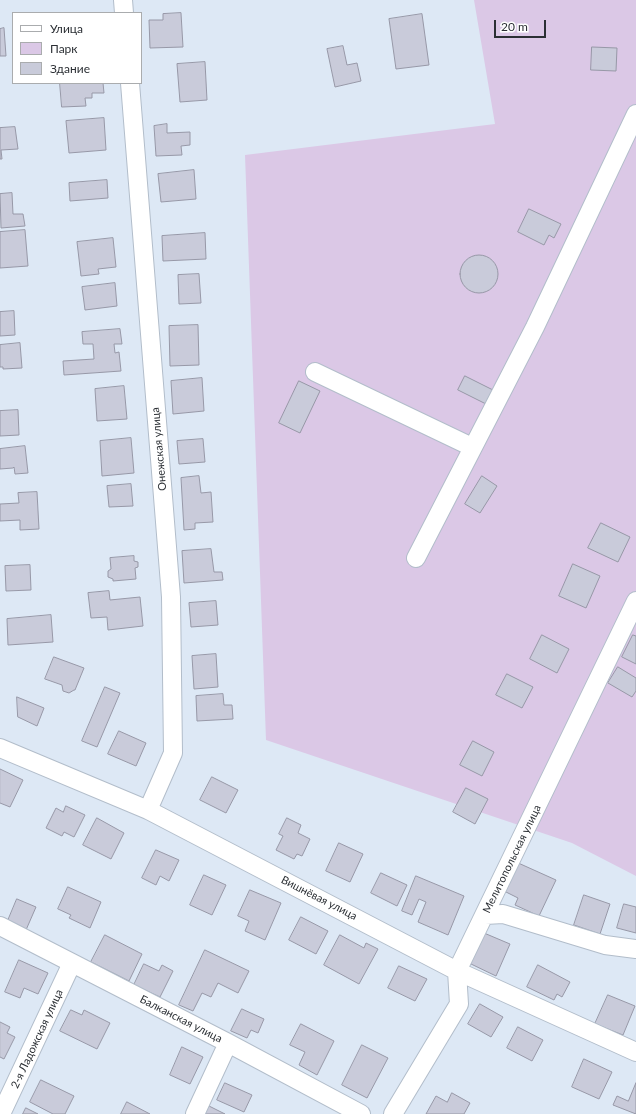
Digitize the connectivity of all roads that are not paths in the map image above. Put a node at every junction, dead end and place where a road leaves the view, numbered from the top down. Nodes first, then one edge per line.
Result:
1 (123, 0) edge
2 (124, 12) edge
3 (130, 84) edge
4 (636, 114) edge
5 (315, 372) dead end
6 (472, 447) junction
7 (416, 558) dead end
8 (636, 601) edge
9 (0, 748) edge
10 (148, 810) junction
11 (485, 915) junction
12 (0, 926) edge
13 (636, 949) edge
14 (72, 963) junction
15 (457, 971) junction
16 (228, 1043) junction
17 (636, 1052) edge
18 (1, 1114) edge
19 (195, 1114) edge
20 (361, 1114) edge
21 (393, 1114) edge

1 - 2 street
3 - 10 street, Онежская улица
4 - 6 street
5 - 6 street
6 - 7 street
8 - 11 street, Мелитопольская улица
9 - 10 street, Вишнёвая улица
10 - 15 street, Вишнёвая улица
11 - 13 street
11 - 15 street, Мелитопольская улица
12 - 14 street, Балканская улица
14 - 16 street, Балканская улица
14 - 18 street, 2-я Ладожская улица
15 - 17 street, Вишнёвая улица
15 - 21 street, Мелитопольская улица
16 - 19 street
16 - 20 street, Балканская улица

